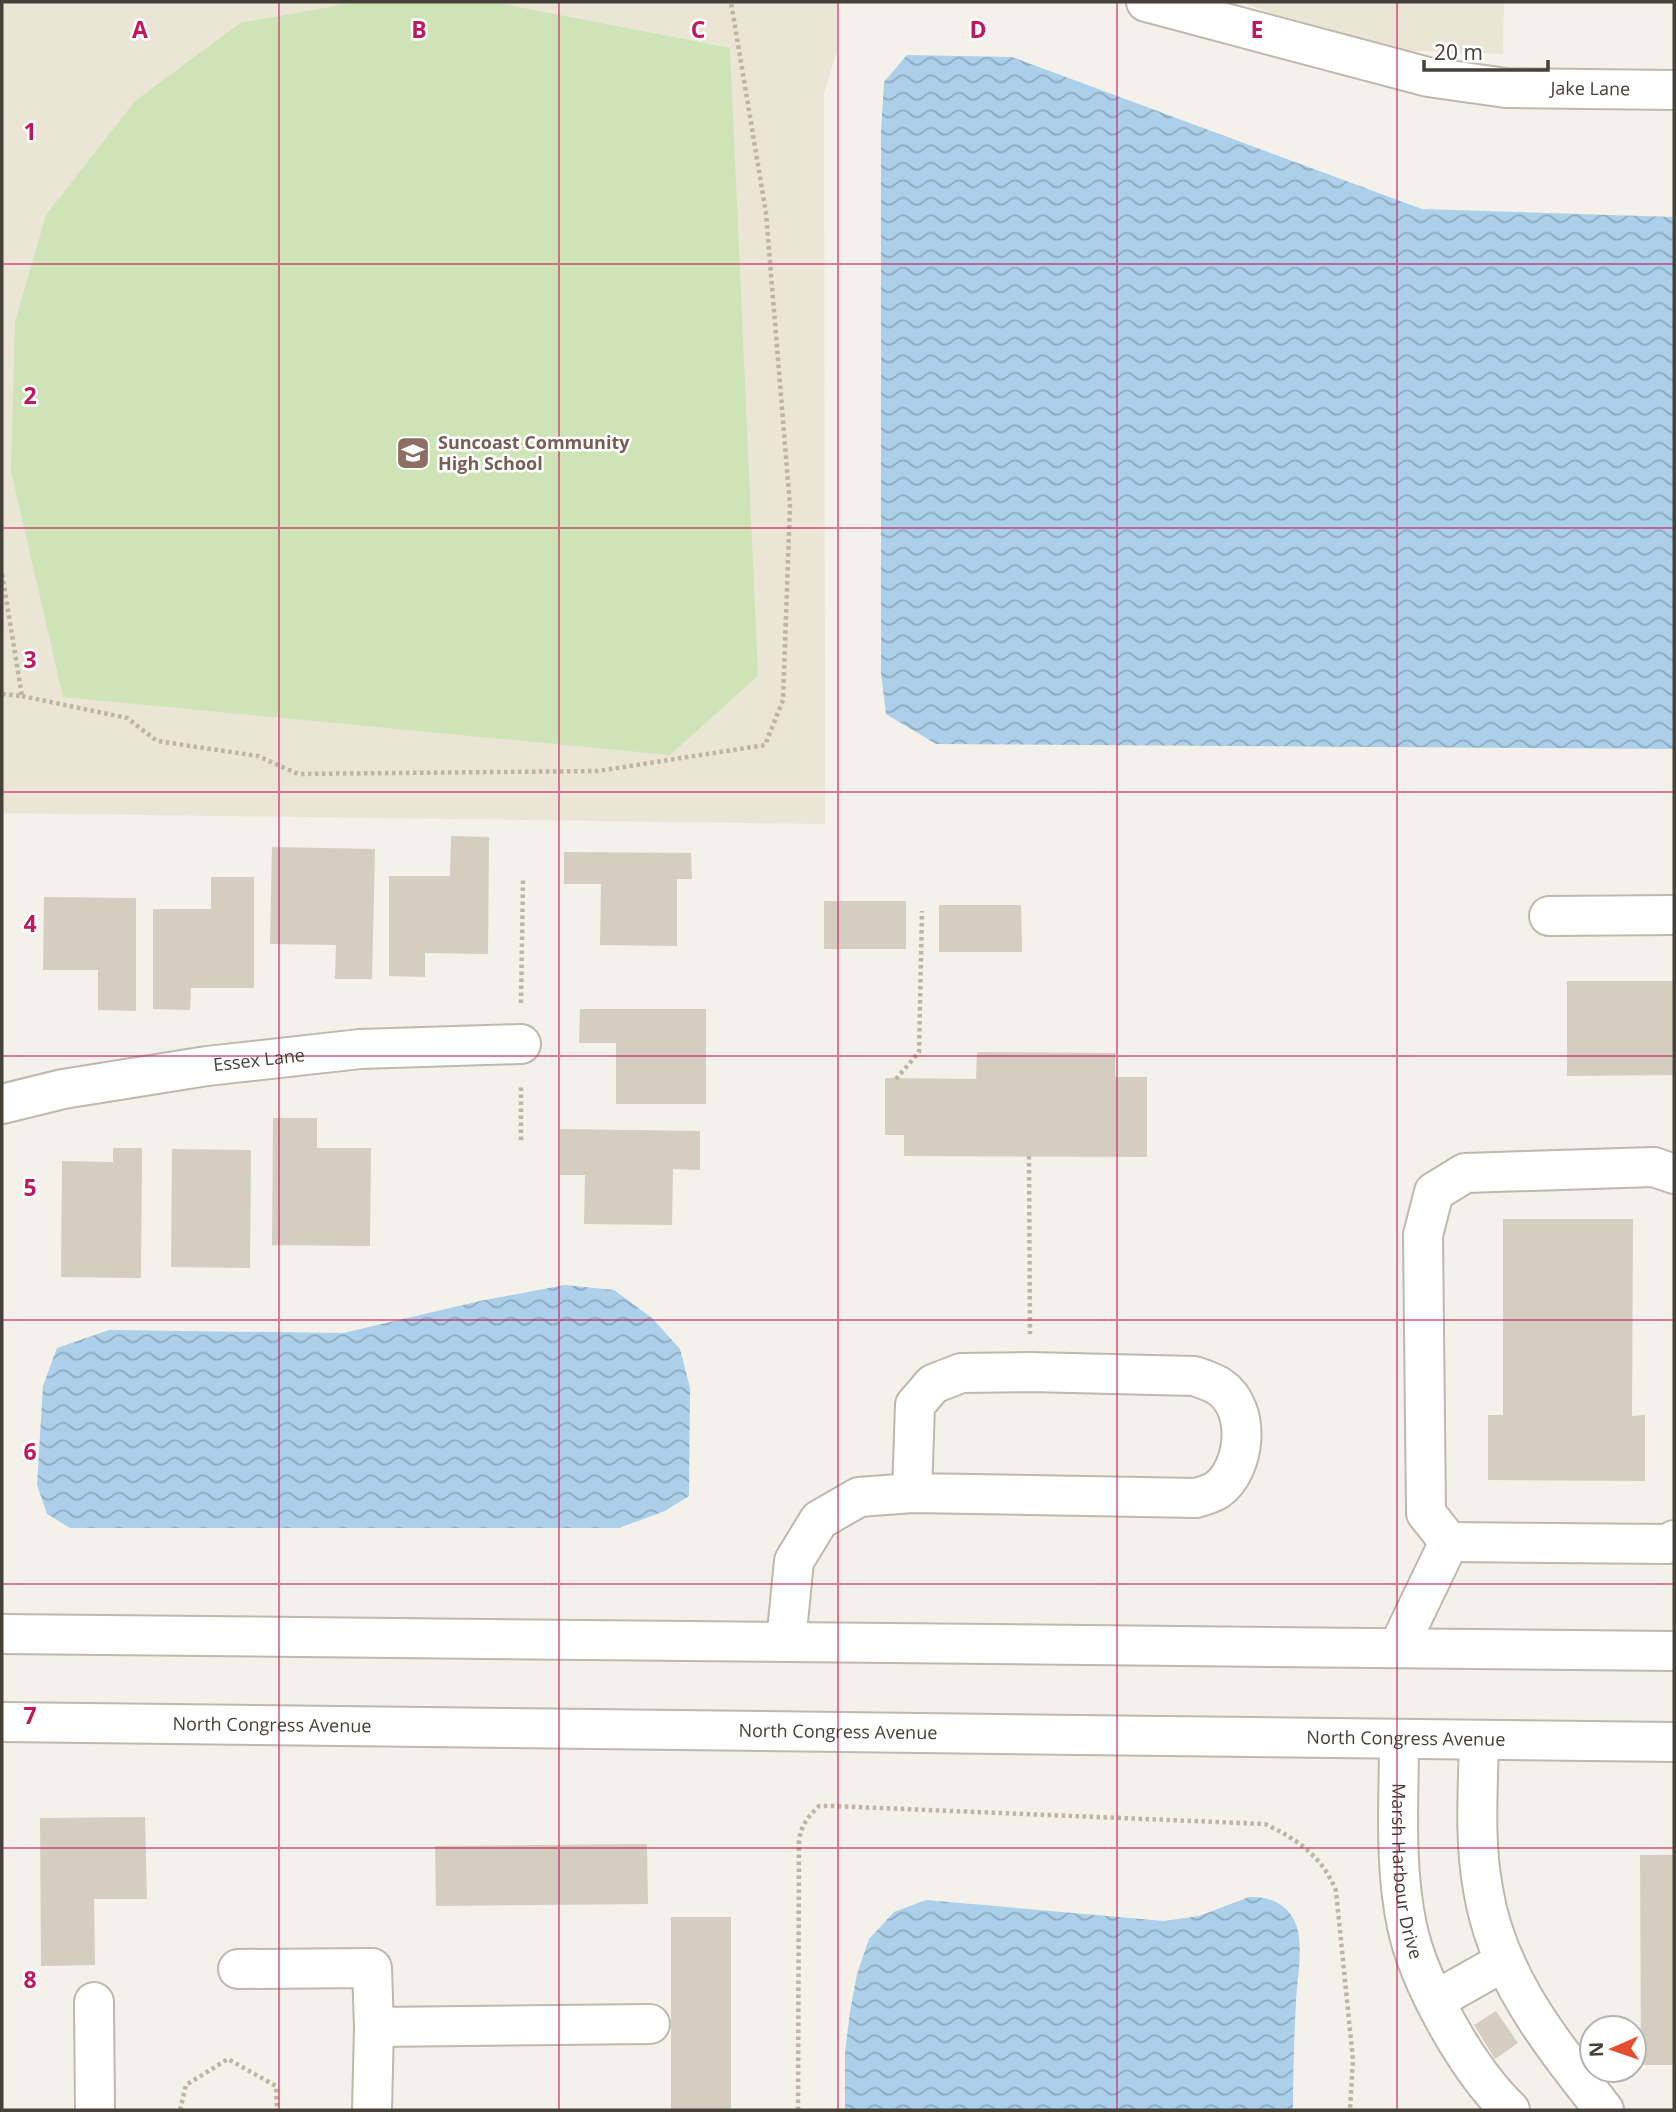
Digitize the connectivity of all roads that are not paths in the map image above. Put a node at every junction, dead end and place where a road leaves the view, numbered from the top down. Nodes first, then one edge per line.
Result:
1 (1146, 2) edge
2 (1674, 90) edge
3 (1674, 915) edge
4 (1549, 916) dead end
5 (521, 1044) dead end
6 (2, 1104) edge
7 (1674, 1174) edge
8 (912, 1493) junction
9 (1674, 1540) edge
10 (1449, 1542) junction
11 (2, 1634) edge
12 (786, 1642) junction
13 (1398, 1648) junction
14 (1674, 1651) edge
15 (2, 1722) edge
16 (1399, 1740) junction
17 (1479, 1740) junction
18 (1674, 1742) edge
19 (1505, 1961) junction
20 (238, 1969) dead end
21 (1436, 2000) junction
22 (94, 2002) dead end
23 (650, 2024) dead end
24 (374, 2027) junction
25 (94, 2110) edge
26 (372, 2110) edge
27 (1510, 2110) edge
28 (1604, 2110) edge

1 - 2 street, Jake Lane
3 - 4 street
5 - 6 street, Essex Lane
7 - 10 street
8 - 8 street
8 - 12 street
9 - 10 street
10 - 13 street
11 - 12 street
12 - 13 street
13 - 14 street
15 - 16 street, North Congress Avenue
16 - 17 street, North Congress Avenue
16 - 21 street, Marsh Harbour Drive
17 - 18 street, North Congress Avenue
17 - 19 street
19 - 21 street
19 - 28 street
20 - 24 street
21 - 27 street, Marsh Harbour Drive
22 - 25 street
23 - 24 street
24 - 26 street

